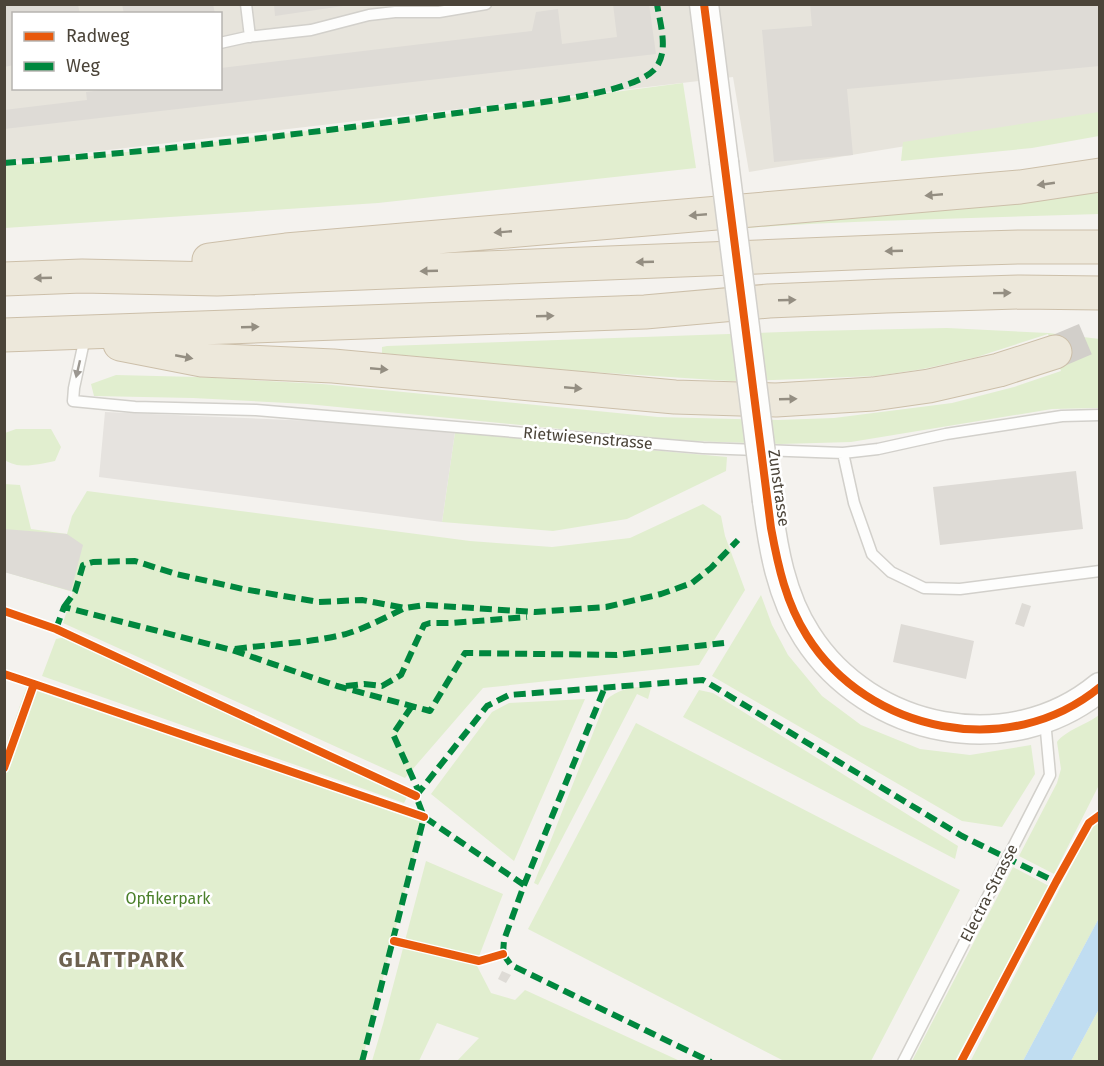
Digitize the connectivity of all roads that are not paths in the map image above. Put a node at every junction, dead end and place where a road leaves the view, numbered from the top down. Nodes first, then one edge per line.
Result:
1 (246, 4) edge
2 (486, 4) edge
3 (704, 4) edge
4 (386, 9) edge
5 (250, 37) junction
6 (222, 43) edge
7 (1100, 175) edge
8 (1100, 247) edge
9 (82, 276) junction
10 (4, 279) edge
11 (1100, 293) edge
12 (645, 312) junction
13 (1100, 316) edge
14 (4, 335) edge
15 (75, 335) junction
16 (1055, 352) tunnel mouth
17 (1100, 415) edge
18 (843, 453) junction
19 (1100, 571) edge
20 (1100, 687) edge
21 (1045, 718) junction
22 (903, 1062) edge

1 - 5 lane
2 - 4 lane
3 - 21 street, Zunstrasse, bridge
4 - 5 lane
5 - 6 lane
7 -> 9 highway
8 -> 9 highway
9 -> 10 highway
12 -> 11 highway
12 - 13 highway
15 -> 12 highway
14 - 15 highway
15 -> 16 highway
15 -> 18 lane, Rietwiesenstrasse
17 - 18 lane, Rietwiesenstrasse
18 - 19 lane
20 - 21 street, Zunstrasse
21 - 22 lane, Electra-Strasse

